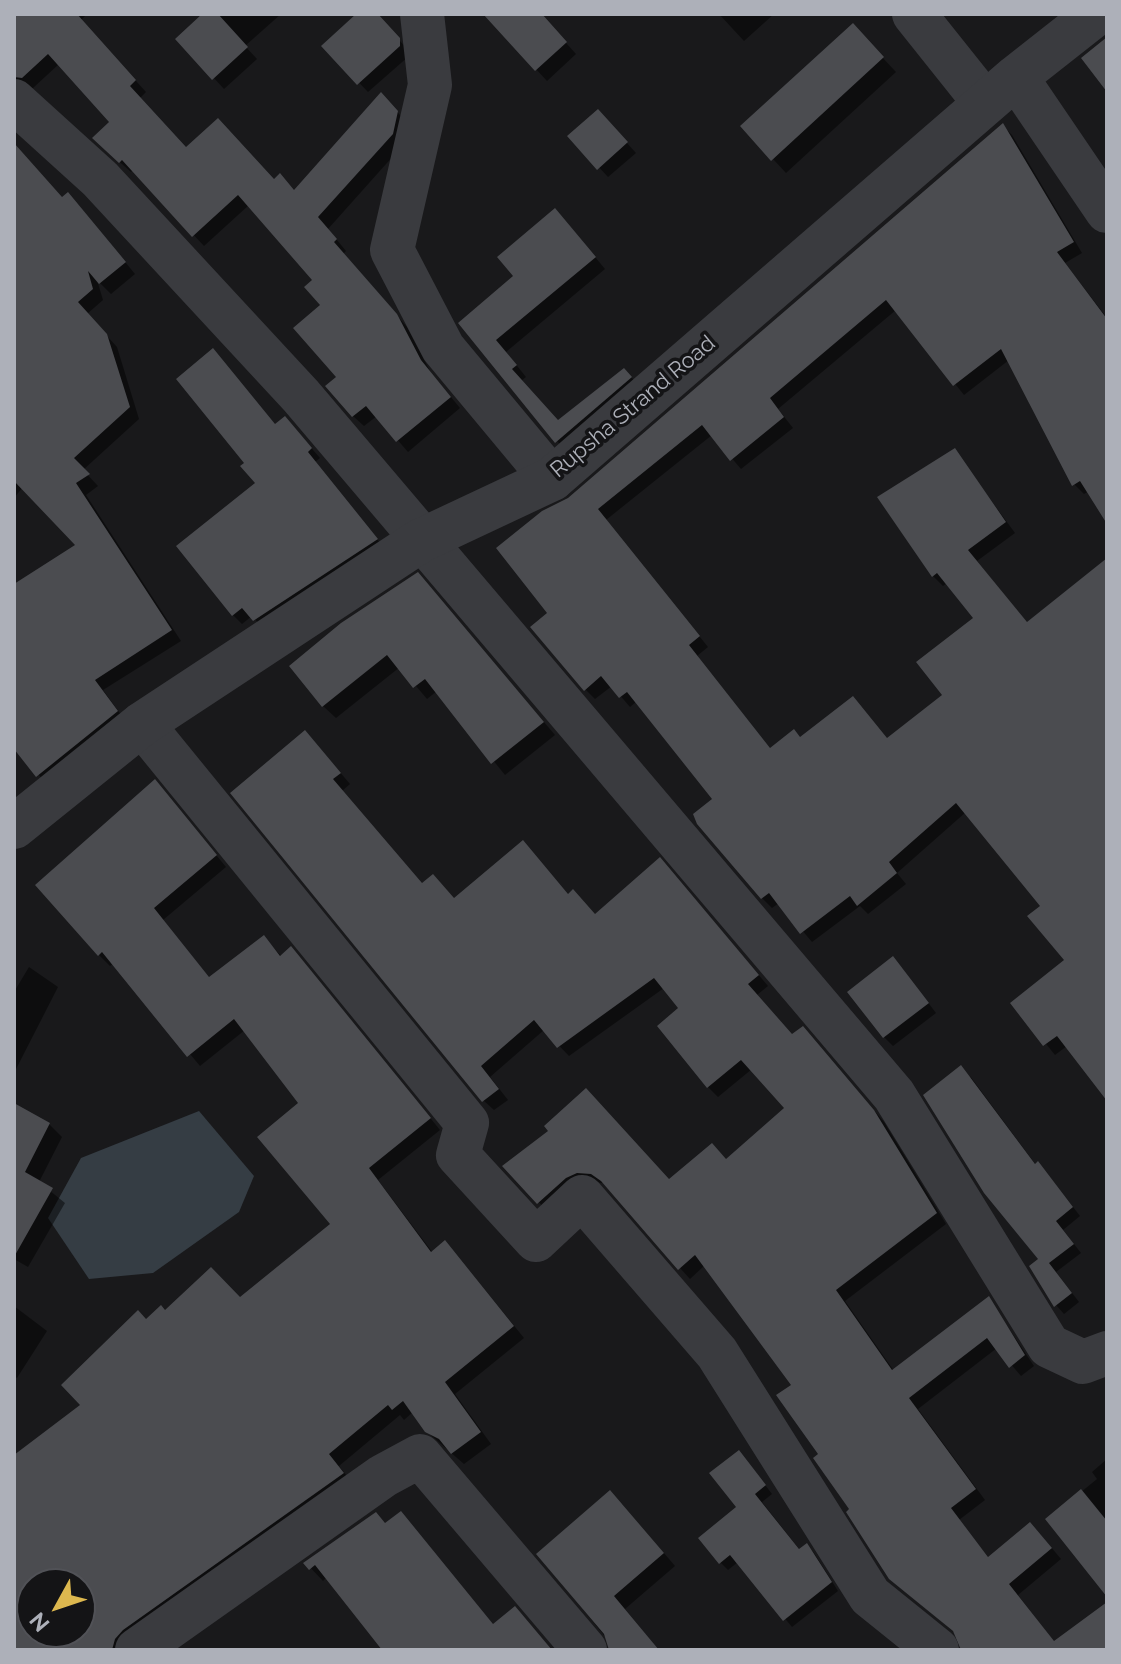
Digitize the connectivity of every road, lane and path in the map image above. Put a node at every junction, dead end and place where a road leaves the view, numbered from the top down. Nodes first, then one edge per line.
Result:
1 (422, 14) edge
2 (914, 14) edge
3 (1096, 14) edge
4 (1001, 90) junction
5 (14, 101) edge
6 (1107, 211) edge
7 (552, 479) junction
8 (420, 541) junction
9 (142, 724) junction
10 (14, 827) edge
11 (1107, 1353) edge
12 (137, 1650) edge
13 (585, 1650) edge
14 (937, 1650) edge

1 - 7 street
2 - 4 street
3 - 4 street, Rupsha Strand Road
4 - 6 street
4 - 7 street, Rupsha Strand Road
5 - 8 street
7 - 8 street, Rupsha Strand Road
8 - 9 street, Rupsha Strand Road
8 - 11 street
9 - 10 street, Rupsha Strand Road
9 - 14 street
12 - 13 street

